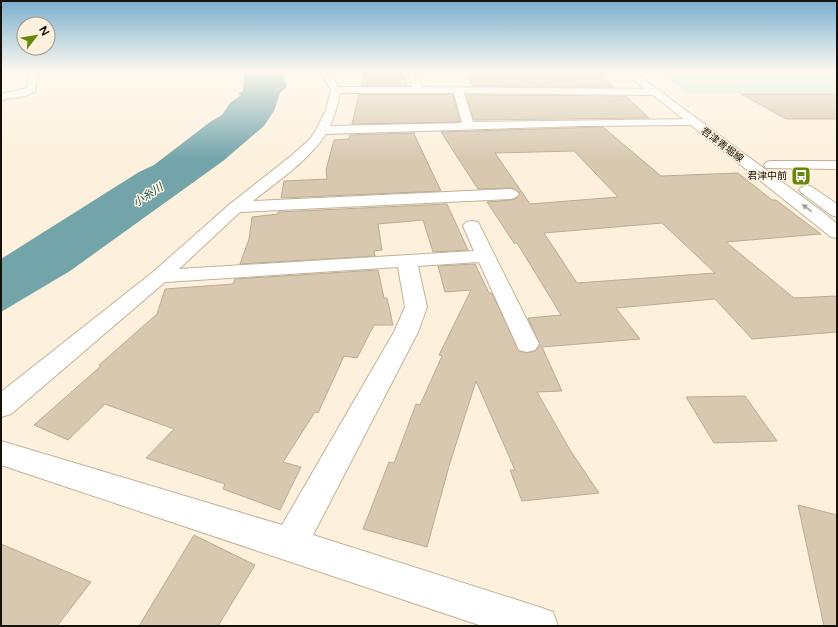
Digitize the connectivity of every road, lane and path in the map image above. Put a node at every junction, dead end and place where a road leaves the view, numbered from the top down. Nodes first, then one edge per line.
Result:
1 (333, 100) edge
2 (461, 100) edge
3 (564, 100) edge
4 (664, 100) edge
5 (680, 100) edge
6 (692, 122) junction
7 (580, 123) junction
8 (469, 127) junction
9 (322, 130) junction
10 (771, 165) junction
11 (837, 165) edge
12 (511, 194) dead end
13 (236, 207) junction
14 (837, 212) edge
15 (472, 226) dead end
16 (837, 233) edge
17 (486, 256) junction
18 (407, 261) junction
19 (160, 276) junction
20 (527, 344) dead end
21 (1, 407) edge
22 (1, 453) edge
23 (290, 544) junction
24 (539, 626) edge

1 - 9 street
2 - 8 street
3 - 7 street
4 - 6 street, 君津青堀線
5 - 10 street, 君津青堀線
6 - 7 street
16 -> 6 street, 君津青堀線
7 - 8 street
8 - 9 street
9 - 13 street
10 - 11 street
10 - 14 street, 君津青堀線
12 - 13 street
13 - 19 street
15 - 17 street
17 - 18 street
17 - 20 street
18 - 19 street
18 - 23 street
19 - 21 street
22 - 23 street
23 - 24 street

